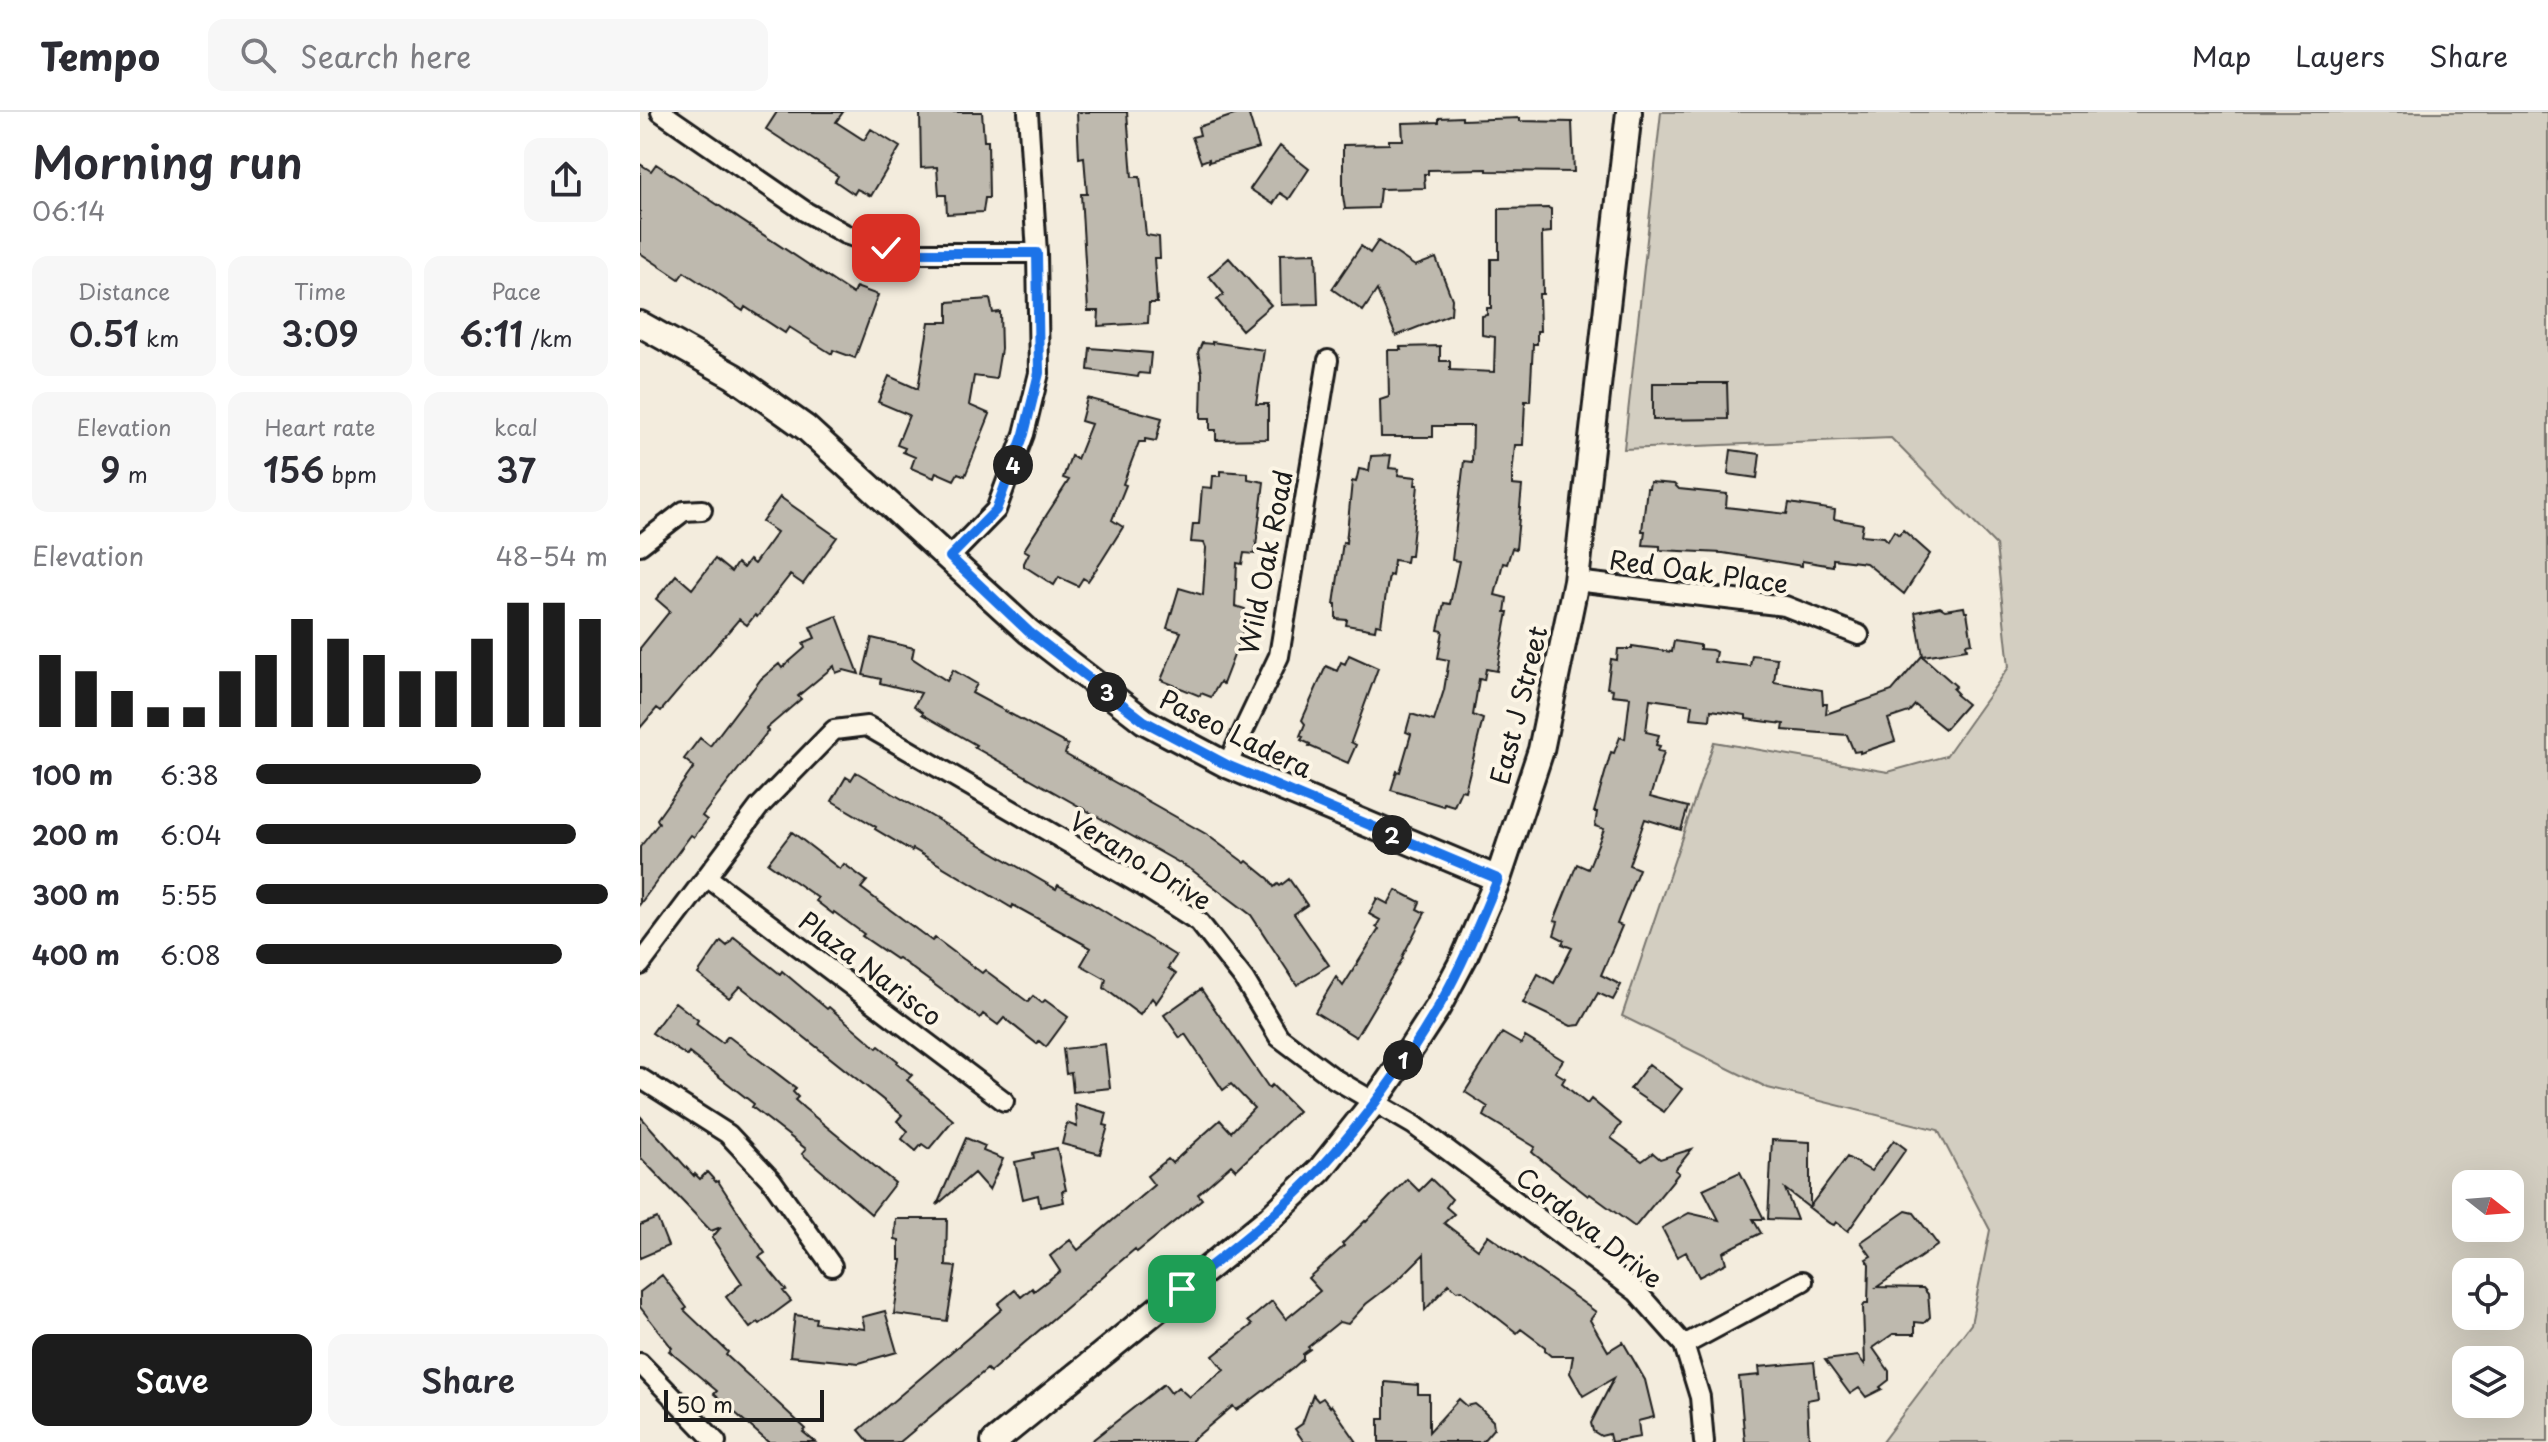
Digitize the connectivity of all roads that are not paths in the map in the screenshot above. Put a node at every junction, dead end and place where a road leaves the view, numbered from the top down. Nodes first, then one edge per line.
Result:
1 (661, 112) edge
2 (1028, 112) edge
3 (1629, 112) edge
4 (1037, 253) junction
5 (640, 324) edge
6 (1328, 360) dead end
7 (702, 510) dead end
8 (640, 545) edge
9 (950, 557) junction
10 (1576, 581) junction
11 (1859, 635) dead end
12 (1227, 765) junction
13 (707, 877) junction
14 (1498, 879) junction
15 (640, 965) edge
16 (640, 1078) edge
17 (1004, 1101) dead end
18 (1375, 1101) junction
19 (832, 1266) dead end
20 (1803, 1281) dead end
21 (1684, 1345) junction
22 (640, 1363) edge
23 (716, 1442) edge
24 (994, 1442) edge
25 (1704, 1442) edge

1 - 4 street
2 - 4 street
3 - 10 street, East J Street
4 - 9 street
5 - 9 street, Paseo Ladera
6 - 12 street, Wild Oak Road
7 - 8 street
9 - 12 street, Paseo Ladera
10 - 11 street, Red Oak Place
10 - 14 street, East J Street
12 - 14 street, Paseo Ladera
13 - 15 street
13 - 17 street, Plaza Narisco
13 - 18 street, Verano Drive
14 - 18 street, East J Street
16 - 19 street
18 - 21 street, Cordova Drive
18 - 24 street, East J Street
20 - 21 street
21 - 25 street, Cordova Drive
22 - 23 street

